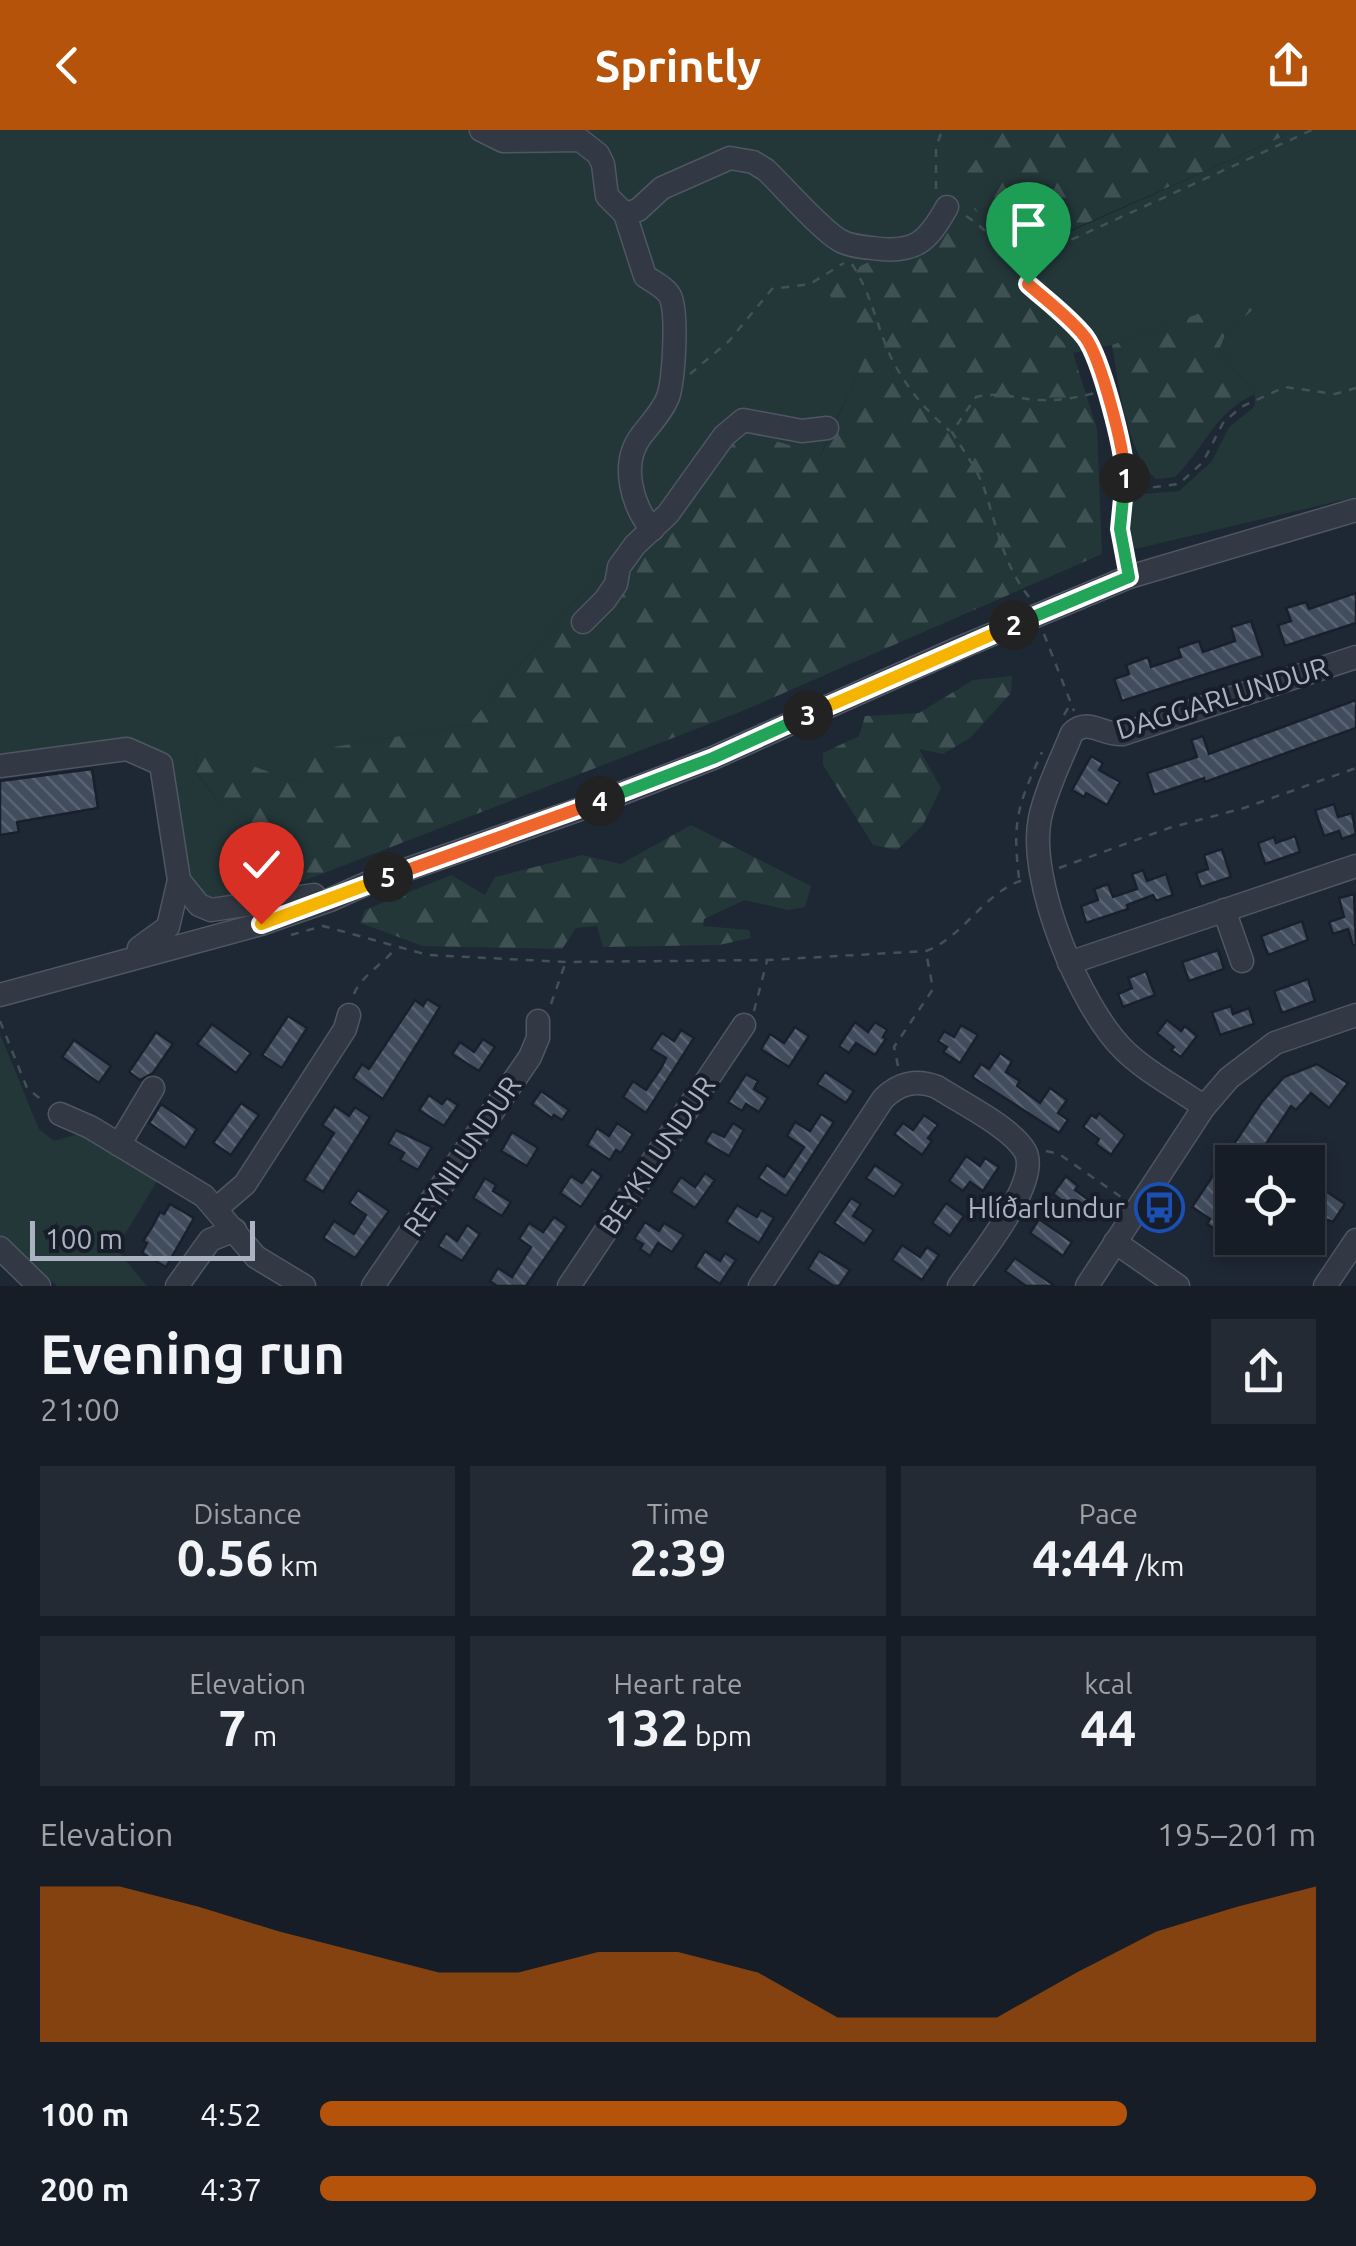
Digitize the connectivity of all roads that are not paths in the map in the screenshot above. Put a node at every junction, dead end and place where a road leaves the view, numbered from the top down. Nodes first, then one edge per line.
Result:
1 (480, 130) edge
2 (948, 207) road end
3 (625, 214) junction
4 (827, 428) dead end
5 (1356, 510) edge
6 (652, 530) junction
7 (583, 622) dead end
8 (1356, 657) edge
9 (0, 766) edge
10 (1356, 866) edge
11 (178, 880) junction
12 (368, 883) junction
13 (314, 895) junction
14 (1224, 910) junction
15 (139, 948) junction
16 (1242, 960) dead end
17 (1069, 963) junction
18 (0, 983) edge
19 (0, 995) edge
20 (1356, 1014) edge
21 (349, 1015) road end
22 (538, 1020) road end
23 (744, 1025) road end
24 (153, 1088) dead end
25 (1204, 1107) junction
26 (60, 1114) road end
27 (119, 1145) junction
28 (216, 1209) junction
29 (235, 1230) junction
30 (1356, 1240) edge
31 (1116, 1242) junction
32 (0, 1248) edge
33 (275, 1279) edge
34 (39, 1286) edge
35 (176, 1286) edge
36 (304, 1286) edge
37 (374, 1286) edge
38 (570, 1286) edge
39 (760, 1286) edge
40 (959, 1286) edge
41 (1087, 1286) edge
42 (1178, 1286) edge
43 (1325, 1286) edge

1 - 3 street
2 - 3 street
3 - 6 street
4 - 6 street
5 - 12 street
6 - 7 street
8 - 17 street, DAGGARLUNDUR
9 - 11 street
10 - 14 street
11 - 13 street
11 - 15 street
12 - 13 street
12 - 19 street
13 - 15 street
14 - 16 street
14 - 17 street
15 - 18 street
17 - 25 street
20 - 25 street
21 - 28 street
22 - 37 street, REYNILUNDUR
23 - 38 street, BEYKILUNDUR
24 - 27 street
25 - 31 street
26 - 27 street
27 - 28 street
28 - 29 street
29 - 33 street
29 - 35 street
30 - 43 street
31 - 41 street
31 - 42 street
32 - 34 street
33 - 36 street
39 - 40 street

